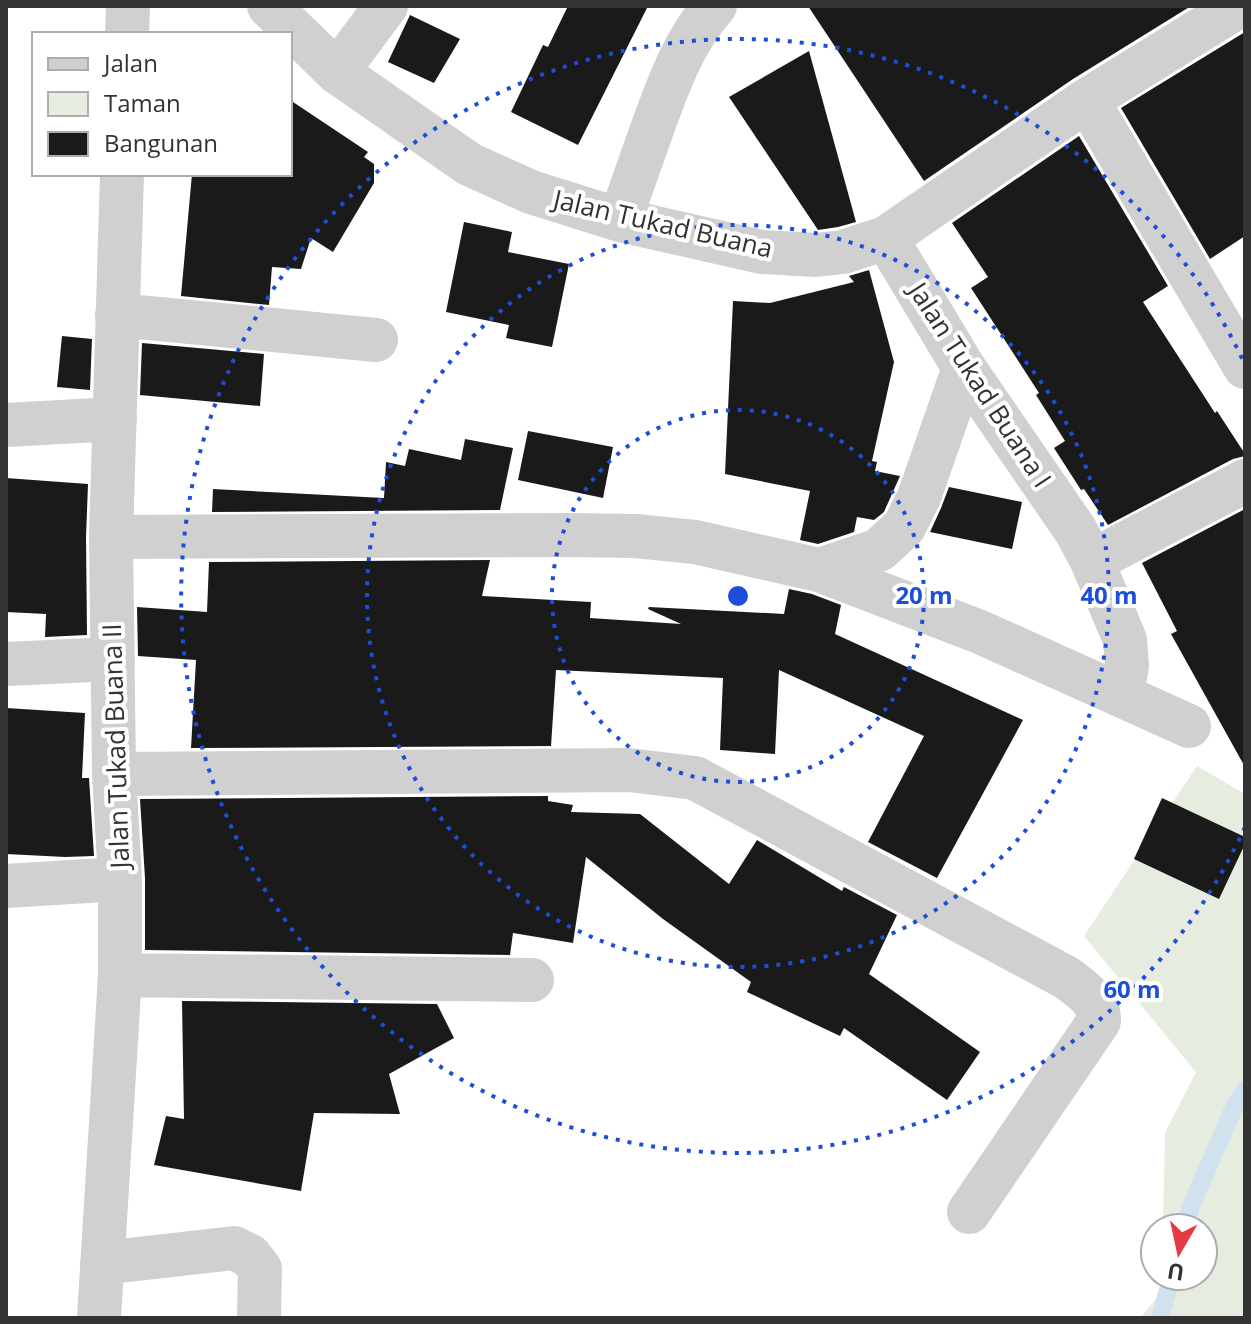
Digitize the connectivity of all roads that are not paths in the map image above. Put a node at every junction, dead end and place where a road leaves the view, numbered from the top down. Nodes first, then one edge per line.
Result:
1 (128, 6) edge
2 (269, 6) edge
3 (386, 6) edge
4 (715, 6) edge
5 (1239, 6) edge
6 (127, 32) edge
7 (337, 72) junction
8 (1087, 100) junction
9 (122, 176) edge
10 (620, 220) junction
11 (886, 238) junction
12 (117, 315) junction
13 (376, 340) dead end
14 (1245, 367) edge
15 (964, 368) junction
16 (115, 419) junction
17 (6, 425) edge
18 (1245, 481) edge
19 (111, 537) junction
20 (1084, 546) junction
21 (819, 570) junction
22 (113, 659) junction
23 (6, 664) edge
24 (1122, 695) junction
25 (1189, 726) dead end
26 (114, 774) junction
27 (120, 879) junction
28 (6, 886) edge
29 (120, 975) junction
30 (532, 980) dead end
31 (969, 1212) dead end
32 (102, 1263) junction
33 (99, 1318) edge
34 (259, 1318) edge

1 - 6 street
2 - 7 street, Jalan Tukad Buana
3 - 7 street
4 - 10 street
5 - 8 street, Jalan Tukad Buana
7 - 10 street, Jalan Tukad Buana
8 - 11 street, Jalan Tukad Buana
8 - 14 street
9 - 12 street, Jalan Tukad Buana II
10 - 11 street, Jalan Tukad Buana
11 - 15 street, Jalan Tukad Buana I
12 - 13 street
12 - 16 street, Jalan Tukad Buana II
15 - 20 street, Jalan Tukad Buana I
15 - 21 street
16 - 17 street
16 - 19 street, Jalan Tukad Buana II
18 - 20 street
19 - 21 street
19 - 22 street, Jalan Tukad Buana II
20 - 24 street, Jalan Tukad Buana I
21 - 24 street
22 - 23 street
22 - 26 street, Jalan Tukad Buana II
24 - 25 street
26 - 27 street, Jalan Tukad Buana II
26 - 31 street
27 - 28 street
27 - 29 street, Jalan Tukad Buana II
29 - 30 street
29 - 32 street, Jalan Tukad Buana II
32 - 33 street, Jalan Tukad Buana II
32 - 34 street

